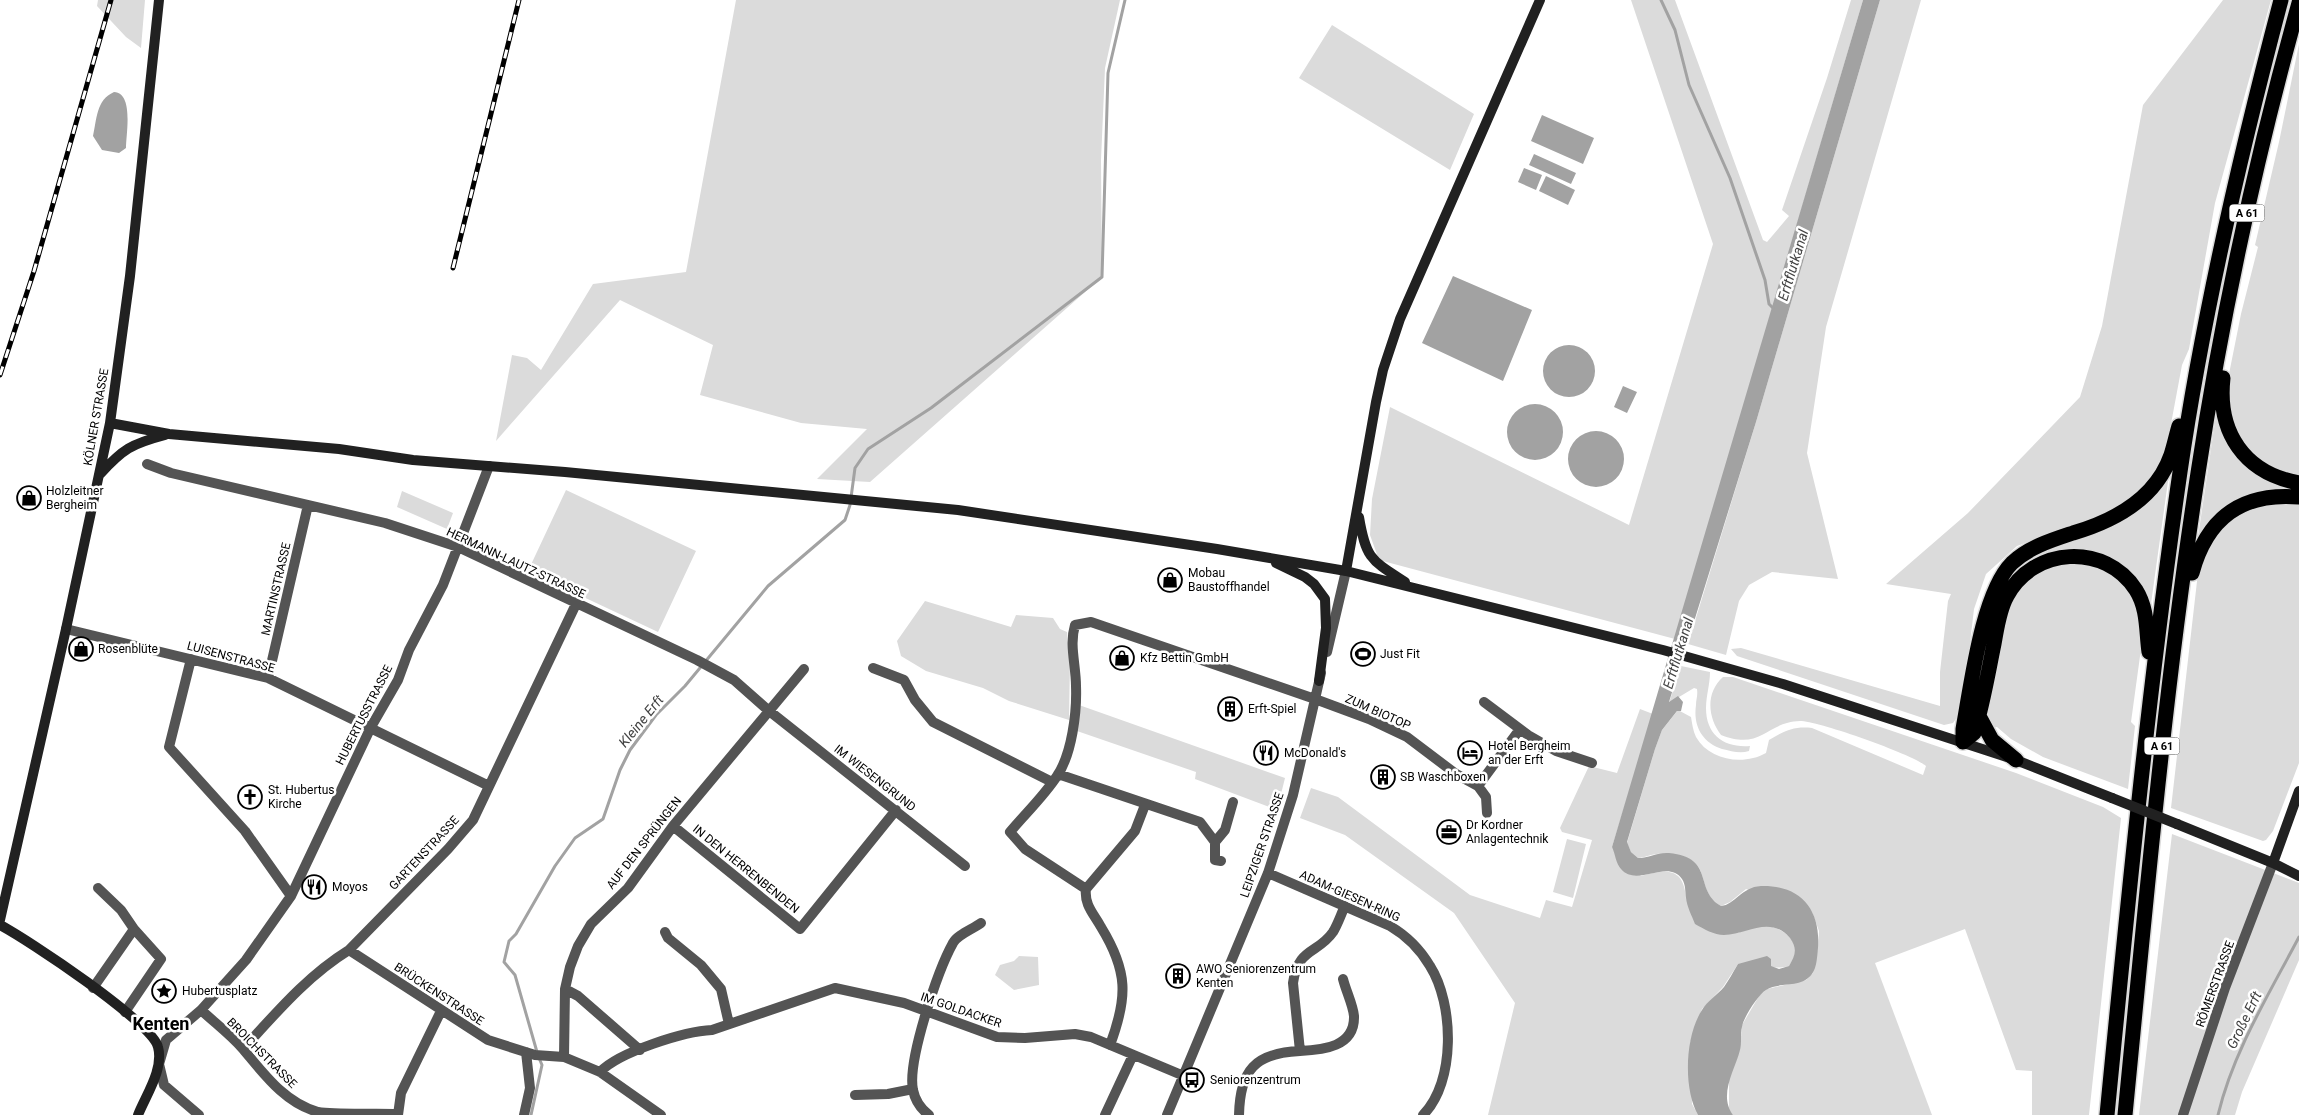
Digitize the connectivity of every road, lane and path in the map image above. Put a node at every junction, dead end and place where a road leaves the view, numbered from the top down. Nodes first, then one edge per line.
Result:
1 (159, 0) edge
2 (1540, 0) edge
3 (2281, 0) edge
4 (2299, 3) edge
5 (2222, 333) junction
6 (2193, 392) junction
7 (110, 423) junction
8 (169, 434) junction
9 (147, 464) dead end
10 (489, 466) junction
11 (99, 475) junction
12 (2299, 484) edge
13 (2299, 497) edge
14 (308, 505) junction
15 (1357, 509) junction
16 (458, 548) junction
17 (1264, 558) junction
18 (1346, 571) junction
19 (1411, 586) junction
20 (576, 604) junction
21 (2180, 604) junction
22 (66, 629) junction
23 (191, 659) junction
24 (873, 668) dead end
25 (804, 670) dead end
26 (2152, 674) junction
27 (268, 678) junction
28 (1320, 682) junction
29 (1315, 699) junction
30 (1484, 702) dead end
31 (768, 710) junction
32 (1980, 716) junction
33 (371, 726) junction
34 (1520, 729) junction
35 (1963, 742) junction
36 (2016, 760) junction
37 (1592, 763) dead end
38 (1055, 778) junction
39 (489, 786) junction
40 (1478, 786) junction
41 (2299, 791) edge
42 (1234, 802) dead end
43 (1145, 805) junction
44 (896, 810) junction
45 (1488, 812) dead end
46 (673, 826) junction
47 (1215, 842) junction
48 (1221, 862) dead end
49 (2273, 863) junction
50 (966, 866) dead end
51 (1268, 873) junction
52 (2299, 876) edge
53 (98, 888) dead end
54 (1086, 889) junction
55 (291, 896) junction
56 (1345, 906) junction
57 (0, 920) edge
58 (981, 924) dead end
59 (0, 925) edge
60 (134, 930) junction
61 (665, 932) dead end
62 (349, 950) junction
63 (1343, 979) dead end
64 (93, 988) junction
65 (565, 989) junction
66 (202, 1010) junction
67 (441, 1011) junction
68 (125, 1012) junction
69 (925, 1012) junction
70 (729, 1024) junction
71 (1110, 1045) junction
72 (243, 1049) junction
73 (640, 1050) junction
74 (1300, 1051) junction
75 (530, 1053) junction
76 (1133, 1056) junction
77 (564, 1057) junction
78 (159, 1064) junction
79 (600, 1072) junction
80 (1184, 1076) junction
81 (912, 1089) junction
82 (855, 1095) dead end
83 (398, 1114) edge
84 (138, 1115) edge
85 (199, 1115) edge
86 (524, 1115) edge
87 (661, 1115) edge
88 (929, 1115) edge
89 (1106, 1115) edge
90 (1167, 1115) edge
91 (1239, 1115) edge
92 (1423, 1115) edge
93 (2107, 1115) edge
94 (2125, 1115) edge
95 (2183, 1115) edge

1 - 7 main road, KÖLNER STRASSE
2 - 15 main road
3 - 6 highway, A 61
4 - 5 highway, A 61
5 - 12 highway
5 - 21 highway, A 61
6 - 26 highway, A 61
6 - 35 highway
7 - 8 main road
7 - 11 main road, KÖLNER STRASSE
8 - 10 main road
8 - 11 main road
9 - 14 street, HERMANN-LAUTZ-STRASSE
10 - 16 street, HUBERTUSSTRASSE
10 - 17 main road
11 - 22 main road, KÖLNER STRASSE
13 - 21 highway
14 - 16 street, HERMANN-LAUTZ-STRASSE
14 - 27 street, MARTINSTRASSE
15 - 18 main road
15 - 19 main road
16 - 20 street, HERMANN-LAUTZ-STRASSE
16 - 33 street, HUBERTUSSTRASSE
17 - 18 main road
17 - 28 main road
18 - 19 main road
18 - 28 street, LEIPZIGER STRASSE
19 - 35 main road
20 - 31 street, HERMANN-LAUTZ-STRASSE
20 - 39 street, GARTENSTRASSE
21 - 94 highway, A 61
22 - 23 street, LUISENSTRASSE
22 - 57 main road, KÖLNER STRASSE
23 - 27 street, LUISENSTRASSE
23 - 55 street
24 - 38 street
25 - 31 street, AUF DEN SPRÜNGEN
26 - 32 highway
26 - 93 highway, A 61
27 - 33 street, LUISENSTRASSE
28 - 29 street, LEIPZIGER STRASSE
29 - 38 street, ZUM BIOTOP
29 - 40 street, ZUM BIOTOP
29 - 51 street, LEIPZIGER STRASSE
30 - 34 street
31 - 44 street, IM WIESENGRUND
31 - 46 street, AUF DEN SPRÜNGEN
32 - 35 highway
32 - 36 highway
33 - 39 street, LUISENSTRASSE
33 - 55 street, HUBERTUSSTRASSE
34 - 37 street
34 - 40 street
35 - 36 main road
36 - 49 main road, bridge
38 - 43 street
38 - 54 street
39 - 62 street, GARTENSTRASSE
40 - 45 street
41 - 49 main road
42 - 47 street
43 - 47 street
43 - 54 street
44 - 46 street, IN DEN HERRENBENDEN
44 - 50 street, IM WIESENGRUND
46 - 65 street, AUF DEN SPRÜNGEN
47 - 48 street
49 - 52 main road
49 - 95 street, RÖMERSTRASSE
51 - 56 street, ADAM-GIESEN-RING
51 - 80 street, LEIPZIGER STRASSE
53 - 60 street
54 - 71 street
55 - 66 street, HUBERTUSSTRASSE
56 - 74 street
56 - 92 street, ADAM-GIESEN-RING
58 - 69 street
59 - 64 main road
60 - 64 street
60 - 68 street
61 - 70 street
62 - 67 street, BRÜCKENSTRASSE
62 - 72 street, GARTENSTRASSE
63 - 74 street
64 - 68 main road
65 - 73 street
65 - 77 street, AUF DEN SPRÜNGEN
66 - 72 street, BROICHSTRASSE
66 - 78 street
67 - 75 street, BRÜCKENSTRASSE
67 - 83 street
68 - 78 main road
69 - 70 street, IM GOLDACKER
69 - 71 street, IM GOLDACKER
69 - 81 street
70 - 73 street, IM GOLDACKER
71 - 76 street, IM GOLDACKER
72 - 83 street, BROICHSTRASSE
73 - 79 street, IM GOLDACKER
74 - 91 street
75 - 77 street, BRÜCKENSTRASSE
75 - 86 street
76 - 80 street, IM GOLDACKER
76 - 89 street
77 - 79 street
78 - 84 main road
78 - 85 street
79 - 87 street
80 - 90 street, LEIPZIGER STRASSE
81 - 82 street
81 - 88 street

